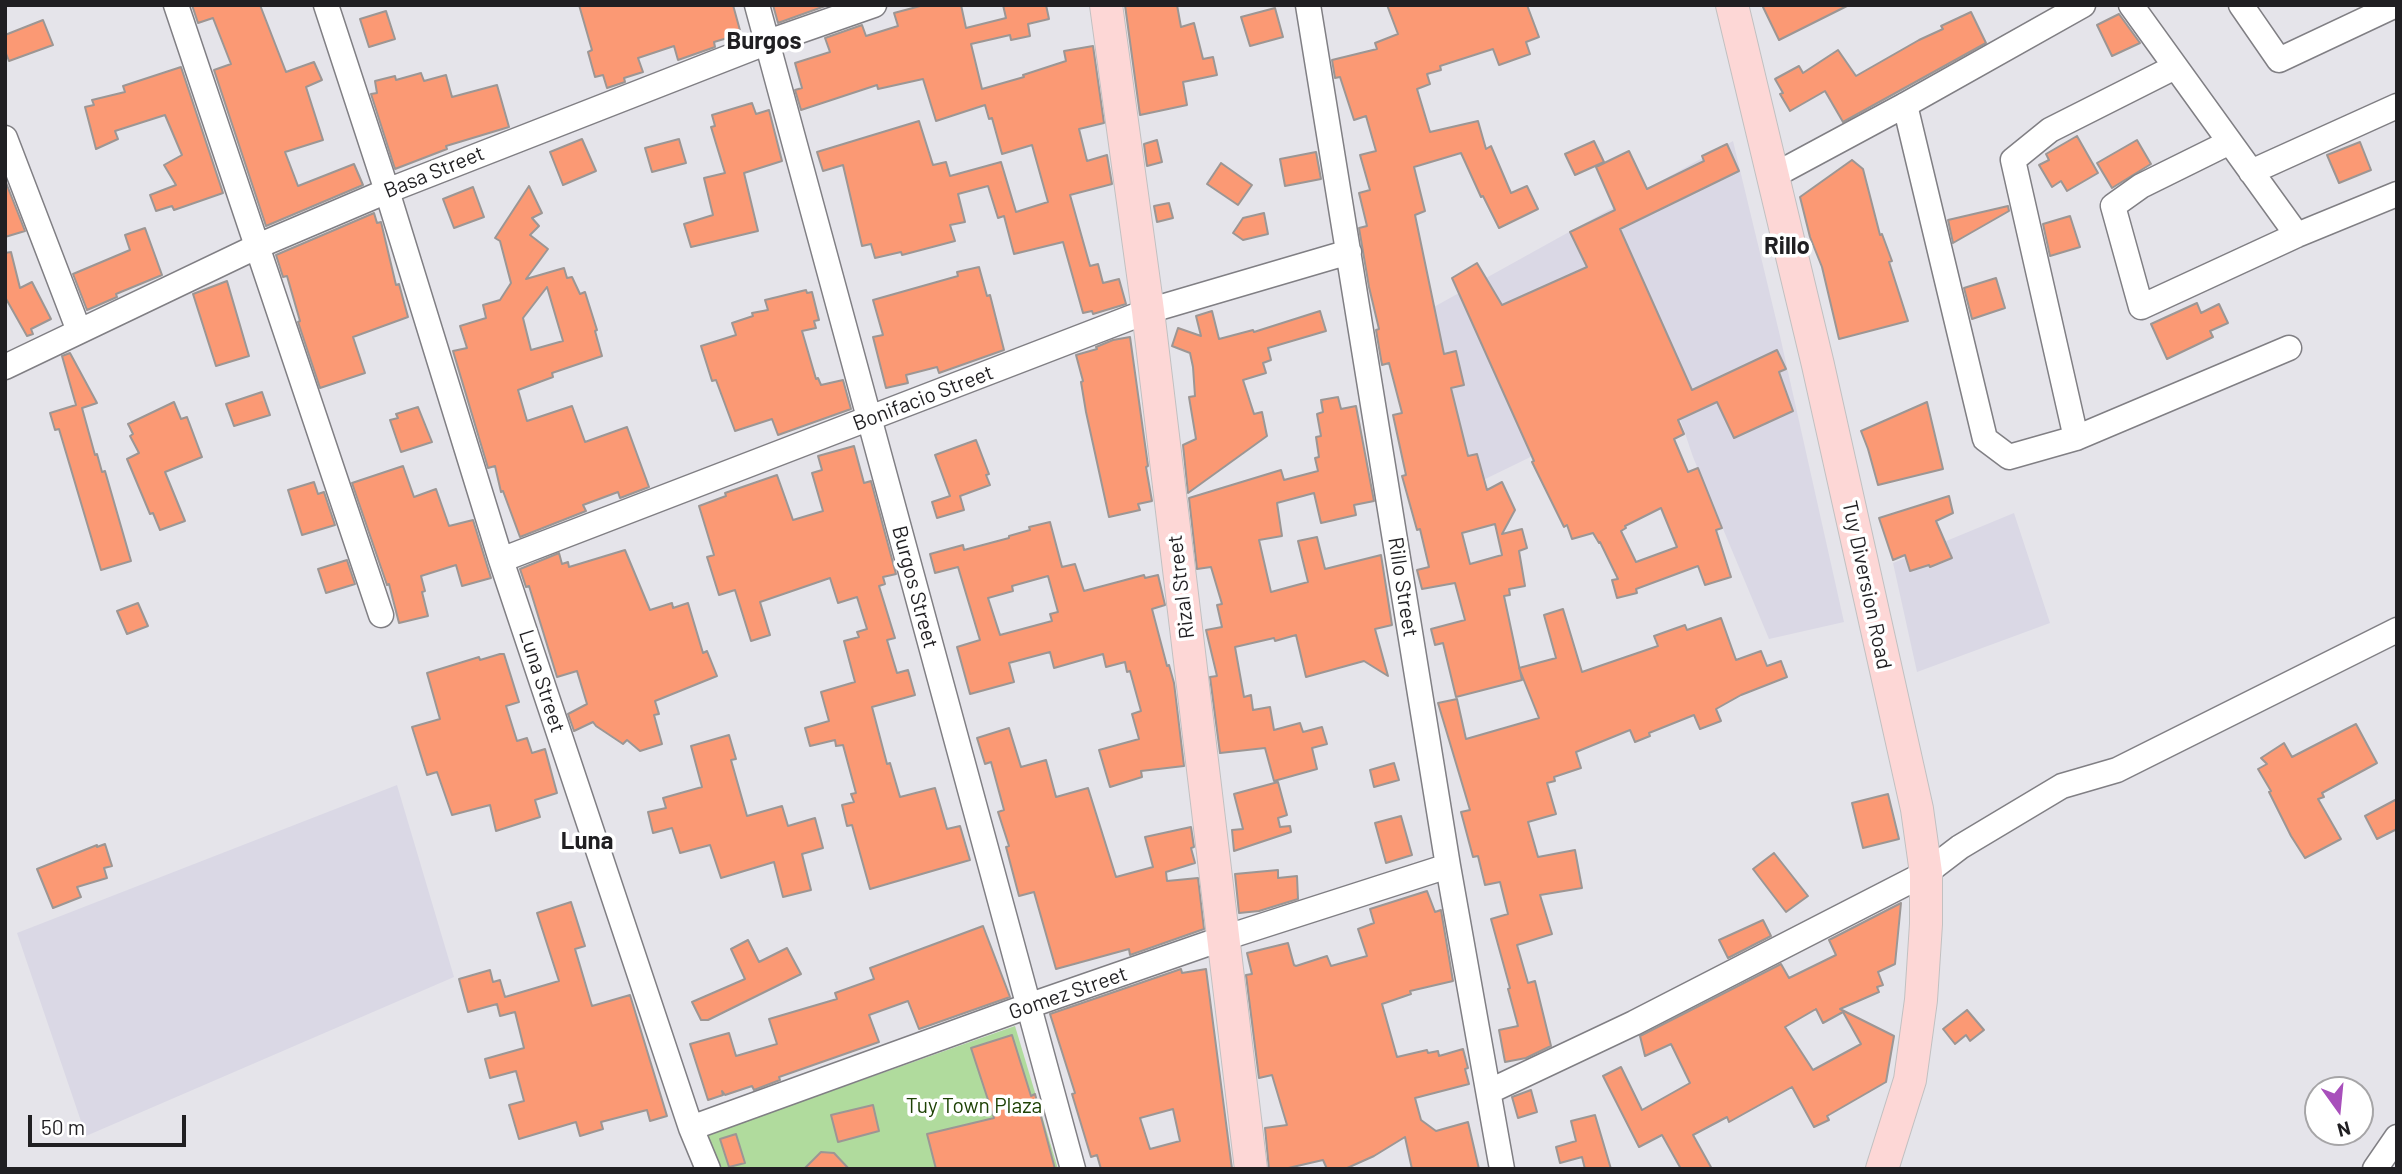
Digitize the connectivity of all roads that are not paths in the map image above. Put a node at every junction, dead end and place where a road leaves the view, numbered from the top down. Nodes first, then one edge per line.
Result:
1 (176, 5) edge
2 (326, 5) edge
3 (757, 5) edge
4 (874, 5) edge
5 (1106, 5) edge
6 (1308, 5) edge
7 (1732, 5) edge
8 (2083, 5) edge
9 (2131, 5) edge
10 (2241, 5) edge
11 (2396, 5) edge
12 (768, 42) junction
13 (2175, 67) junction
14 (1905, 105) junction
15 (2397, 106) edge
16 (5, 138) edge
17 (2230, 142) junction
18 (2251, 172) junction
19 (1773, 176) junction
20 (387, 191) junction
21 (2397, 194) edge
22 (2297, 235) junction
23 (258, 246) junction
24 (1349, 252) junction
25 (1148, 311) junction
26 (79, 331) junction
27 (2289, 348) dead end
28 (5, 367) edge
29 (870, 419) junction
30 (2076, 438) junction
31 (501, 560) junction
32 (381, 615) dead end
33 (2397, 630) edge
34 (1448, 866) junction
35 (1926, 873) junction
36 (1224, 938) junction
37 (1028, 1006) junction
38 (1490, 1091) junction
39 (691, 1128) junction
40 (2397, 1138) edge
41 (708, 1169) edge
42 (1073, 1169) edge
43 (1251, 1169) edge
44 (1502, 1169) edge
45 (1882, 1169) edge
46 (2375, 1169) edge

1 - 23 street
2 - 20 street, Luna Street
3 - 12 street, Burgos Street
4 - 12 street, Basa Street
5 - 25 main road, Rizal Street
6 - 24 street, Rillo Street
7 - 19 main road, Tuy Diversion Road
8 - 14 street
9 - 13 street
10 - 11 street
12 - 20 street, Basa Street
12 - 29 street, Burgos Street
13 - 17 street
13 - 30 street
14 - 19 street
14 - 30 street
15 - 18 street
16 - 26 street
17 - 18 street
17 - 22 street
18 - 22 street
19 - 35 main road, Tuy Diversion Road
20 - 23 street, Basa Street
20 - 31 street, Luna Street
21 - 22 street
23 - 26 street, Basa Street
23 - 32 street
24 - 25 street, Bonifacio Street
24 - 34 street, Rillo Street
25 - 29 street, Bonifacio Street
25 - 36 main road, Rizal Street
26 - 28 street, Basa Street
27 - 30 street
29 - 31 street, Bonifacio Street
29 - 37 street, Burgos Street
31 - 39 street, Luna Street
33 - 35 street
34 - 36 street, Gomez Street
34 - 38 street, Rillo Street
35 - 38 street
35 - 45 main road, Tuy Diversion Road
36 - 37 street, Gomez Street
36 - 43 main road, Rizal Street
37 - 39 street, Gomez Street
37 - 42 street, Burgos Street
38 - 44 street, Rillo Street
39 - 41 street, Luna Street
40 - 46 street

